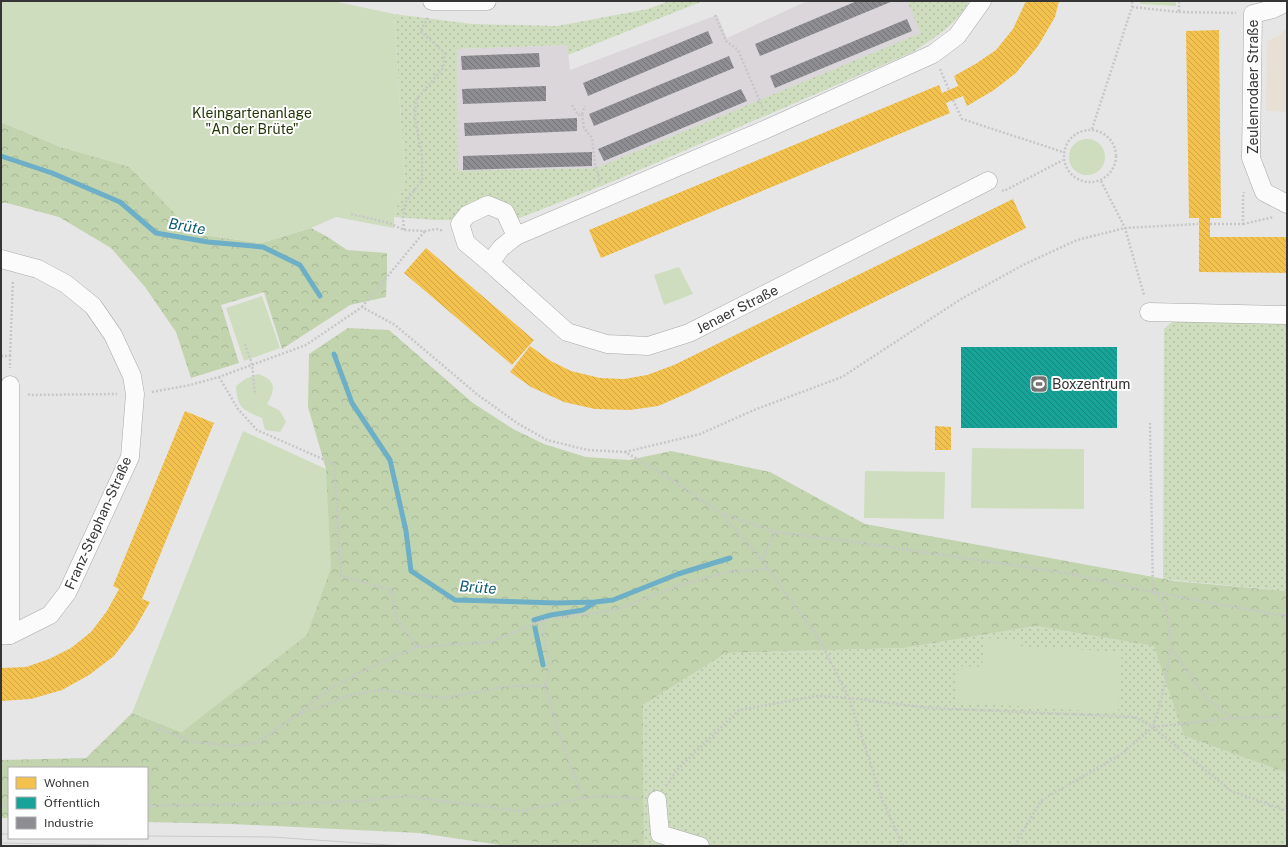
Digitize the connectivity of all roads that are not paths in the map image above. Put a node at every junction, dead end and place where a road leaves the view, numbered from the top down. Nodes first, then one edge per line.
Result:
1 (435, 1) edge
2 (487, 1) edge
3 (982, 1) edge
4 (1287, 2) edge
5 (988, 181) road end
6 (1283, 210) edge
7 (516, 236) junction
8 (8, 261) edge
9 (490, 263) junction
10 (1149, 312) road end
11 (1287, 315) edge
12 (10, 385) road end
13 (5, 635) edge
14 (657, 800) road end
15 (700, 846) edge

1 - 2 street
3 - 7 street
4 - 6 street, Zeulenrodaer Straße
5 - 9 street, Jenaer Straße
7 - 9 street
7 - 9 street, Jenaer Straße
8 - 13 street, Franz-Stephan-Straße
10 - 11 street
12 - 13 street, Franz-Stephan-Straße
14 - 15 street

